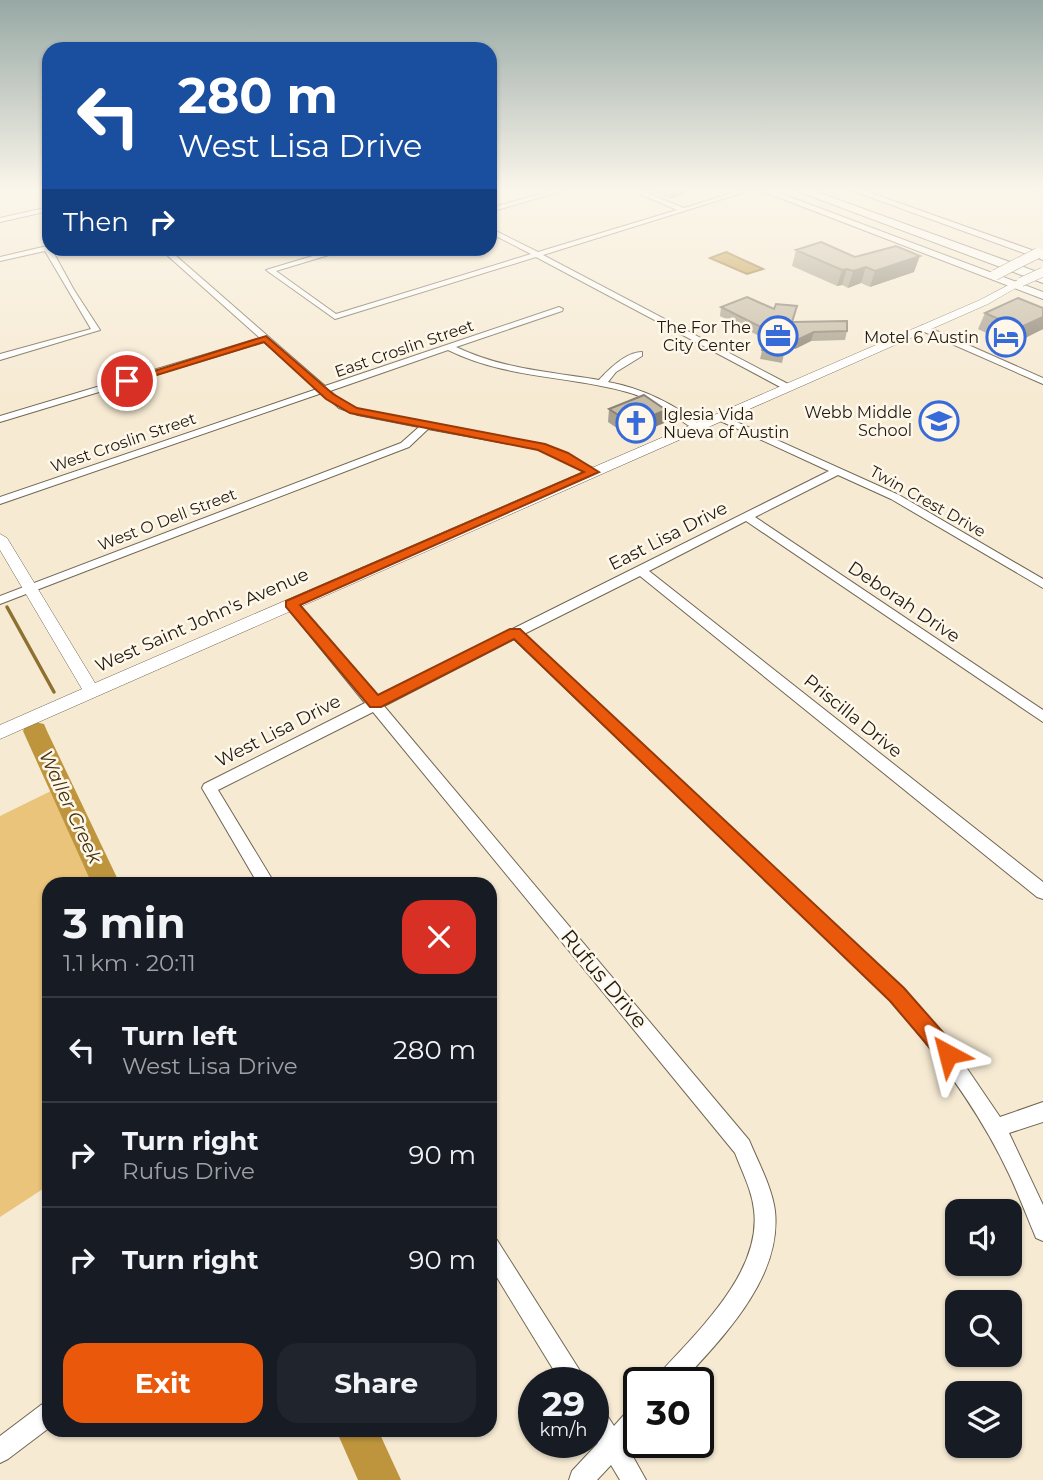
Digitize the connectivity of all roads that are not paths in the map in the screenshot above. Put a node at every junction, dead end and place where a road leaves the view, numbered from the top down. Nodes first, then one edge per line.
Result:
1 (52, 257) edge
2 (172, 257) edge
3 (316, 257) edge
4 (531, 257) edge
5 (542, 257) edge
6 (938, 257) edge
7 (955, 257) edge
8 (983, 257) edge
9 (1008, 257) edge
10 (1035, 257) edge
11 (1043, 270) edge
12 (980, 273) junction
13 (1043, 279) edge
14 (1017, 284) junction
15 (1043, 291) edge
16 (559, 309) dead end
17 (923, 328) junction
18 (266, 339) junction
19 (449, 347) junction
20 (639, 354) dead end
21 (0, 357) edge
22 (1043, 381) edge
23 (601, 384) junction
24 (787, 387) junction
25 (324, 390) junction
26 (257, 413) joint
27 (719, 417) junction
28 (0, 419) edge
29 (426, 425) junction
30 (697, 427) junction
31 (837, 471) junction
32 (593, 472) junction
33 (0, 501) edge
34 (746, 516) junction
35 (0, 538) edge
36 (640, 570) junction
37 (1043, 584) edge
38 (29, 589) junction
39 (0, 600) edge
40 (291, 604) junction
41 (515, 633) junction
42 (91, 691) junction
43 (376, 703) junction
44 (1043, 717) edge
45 (0, 732) edge
46 (263, 877) edge
47 (1043, 892) edge
48 (1043, 1112) edge
49 (997, 1128) junction
50 (1043, 1231) edge
51 (497, 1258) edge
52 (565, 1367) edge
53 (680, 1367) edge
54 (42, 1418) edge
55 (623, 1433) edge
56 (609, 1440) edge
57 (612, 1445) junction
58 (0, 1451) edge
59 (581, 1480) edge
60 (634, 1480) edge

1 - 21 street
2 - 18 street
3 - 4 street
5 - 24 street
6 - 12 main road
7 - 15 main road
8 - 13 highway
9 - 11 highway
10 - 12 main road, bridge
11 - 14 street, West Saint John's Avenue, bridge
12 - 14 main road
14 - 15 main road
14 - 17 street, West Saint John's Avenue
16 - 19 street, East Croslin Street
17 - 22 street
17 - 24 street, West Saint John's Avenue
18 - 25 street
18 - 28 street
19 - 23 street
19 - 25 street, East Croslin Street
20 - 23 street
23 - 30 street
24 - 27 street, West Saint John's Avenue
25 - 26 street, East Croslin Street
25 - 29 street
26 - 33 street, West Croslin Street
27 - 30 street, West Saint John's Avenue
27 - 31 street, Twin Crest Drive
29 - 32 street
29 - 38 street, West O Dell Street
30 - 32 street, West Saint John's Avenue
31 - 34 street, East Lisa Drive
31 - 37 street, Twin Crest Drive
32 - 40 street, West Saint John's Avenue
34 - 36 street, East Lisa Drive
34 - 44 street, Deborah Drive
35 - 38 street
36 - 41 street, East Lisa Drive
36 - 47 street, Priscilla Drive
38 - 39 street, West O Dell Street
38 - 42 street
40 - 42 street, West Saint John's Avenue
40 - 43 street, Rufus Drive
41 - 43 street, West Lisa Drive
41 - 49 street
42 - 45 street, West Saint John's Avenue
43 - 46 street, West Lisa Drive
43 - 53 street, Rufus Drive
48 - 49 street
49 - 50 street
51 - 52 street
54 - 58 street
55 - 57 street
56 - 57 street
57 - 59 street
57 - 60 street

